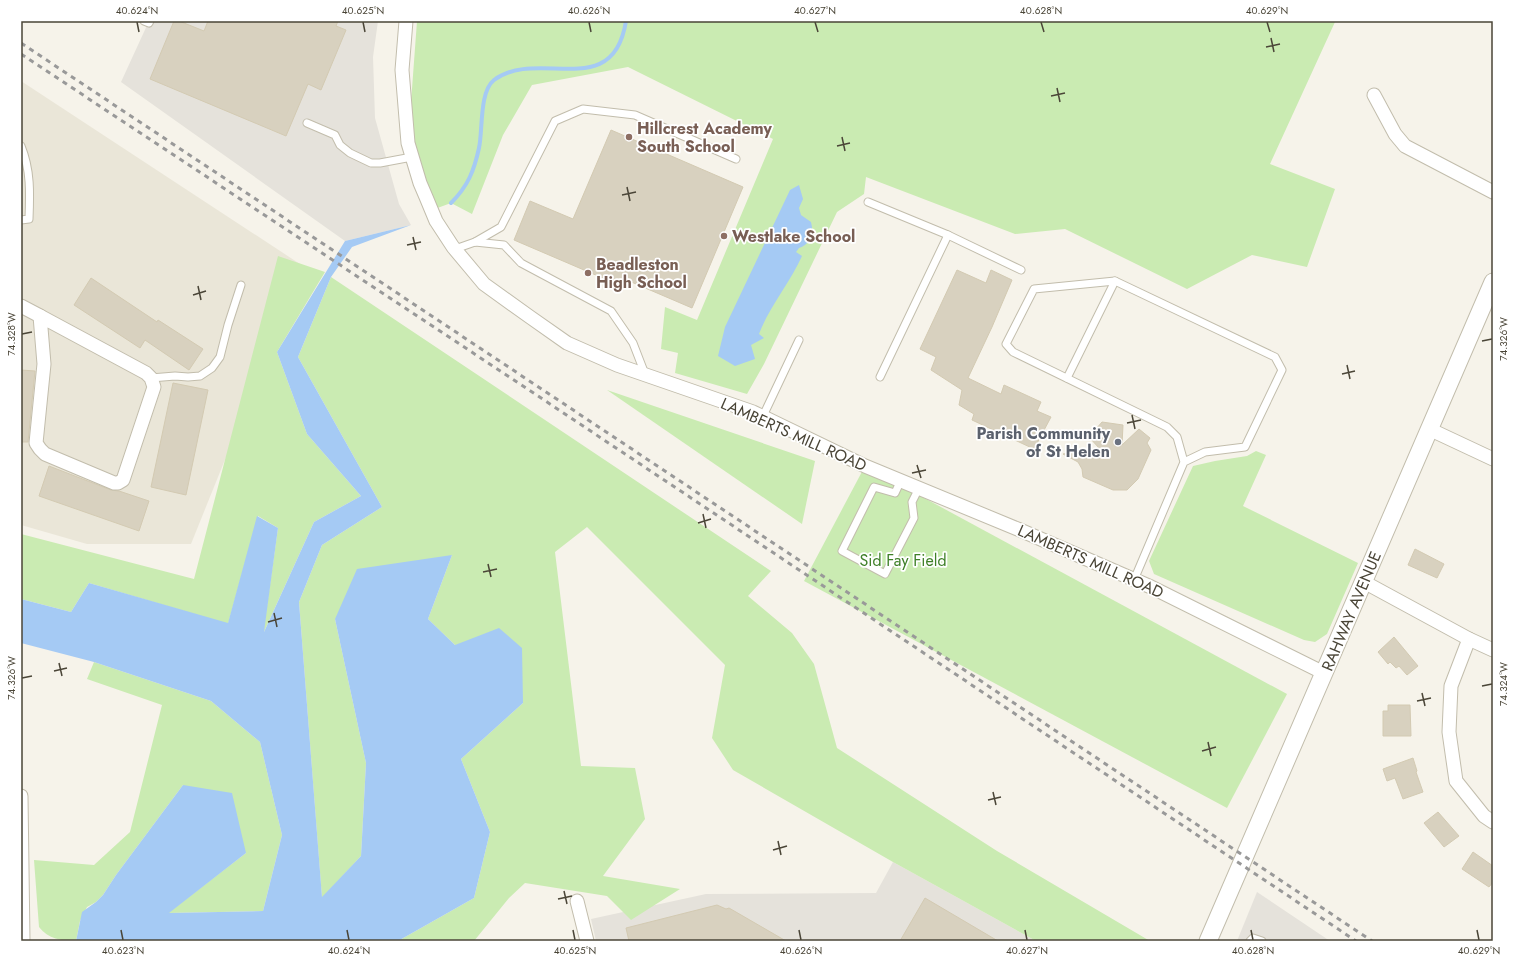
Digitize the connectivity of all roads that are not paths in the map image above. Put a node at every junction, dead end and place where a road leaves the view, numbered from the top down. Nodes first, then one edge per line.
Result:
1 (144, 21) edge
2 (150, 21) edge
3 (406, 21) edge
4 (1374, 95) dead end
5 (306, 122) dead end
6 (21, 146) edge
7 (412, 157) junction
8 (736, 159) dead end
9 (1493, 192) edge
10 (868, 202) dead end
11 (21, 220) edge
12 (948, 235) junction
13 (475, 242) junction
14 (455, 249) junction
15 (1021, 270) dead end
16 (1115, 281) junction
17 (1493, 282) edge
18 (241, 285) dead end
19 (21, 306) edge
20 (40, 316) junction
21 (799, 340) dead end
22 (645, 374) junction
23 (880, 377) dead end
24 (151, 378) junction
25 (1067, 378) junction
26 (763, 416) junction
27 (1429, 429) junction
28 (1493, 459) edge
29 (1184, 462) junction
30 (901, 480) junction
31 (919, 488) junction
32 (1134, 580) junction
33 (1364, 582) junction
34 (1469, 639) junction
35 (1493, 650) edge
36 (1324, 673) junction
37 (21, 796) edge
38 (1493, 822) edge
39 (577, 901) dead end
40 (23, 941) edge
41 (586, 941) edge
42 (1208, 941) edge
43 (1250, 941) edge
44 (1262, 941) edge

1 - 2 lane
3 - 7 street, LAMBERTS MILL ROAD
4 - 9 street
5 - 7 lane
6 - 11 lane
7 - 14 street, LAMBERTS MILL ROAD
8 - 13 lane
10 - 12 lane
12 - 15 lane
12 - 23 lane
13 - 14 lane
13 - 22 lane
14 - 22 street, LAMBERTS MILL ROAD
16 - 25 lane
16 - 25 lane
16 - 29 lane
17 - 27 street, RAHWAY AVENUE
18 - 24 lane
19 - 20 street
20 - 24 street
20 - 24 street
21 - 26 lane
22 - 26 street, LAMBERTS MILL ROAD
25 - 29 lane
26 - 30 street, LAMBERTS MILL ROAD
27 - 28 street
27 - 33 street, RAHWAY AVENUE
29 - 32 lane
30 - 31 street, LAMBERTS MILL ROAD
30 - 31 lane
31 - 32 street, LAMBERTS MILL ROAD
32 - 36 street, LAMBERTS MILL ROAD
33 - 34 street
33 - 36 street, RAHWAY AVENUE
34 - 35 street
34 - 38 street
36 - 42 street, RAHWAY AVENUE
37 - 40 street
39 - 41 street
43 - 44 lane

